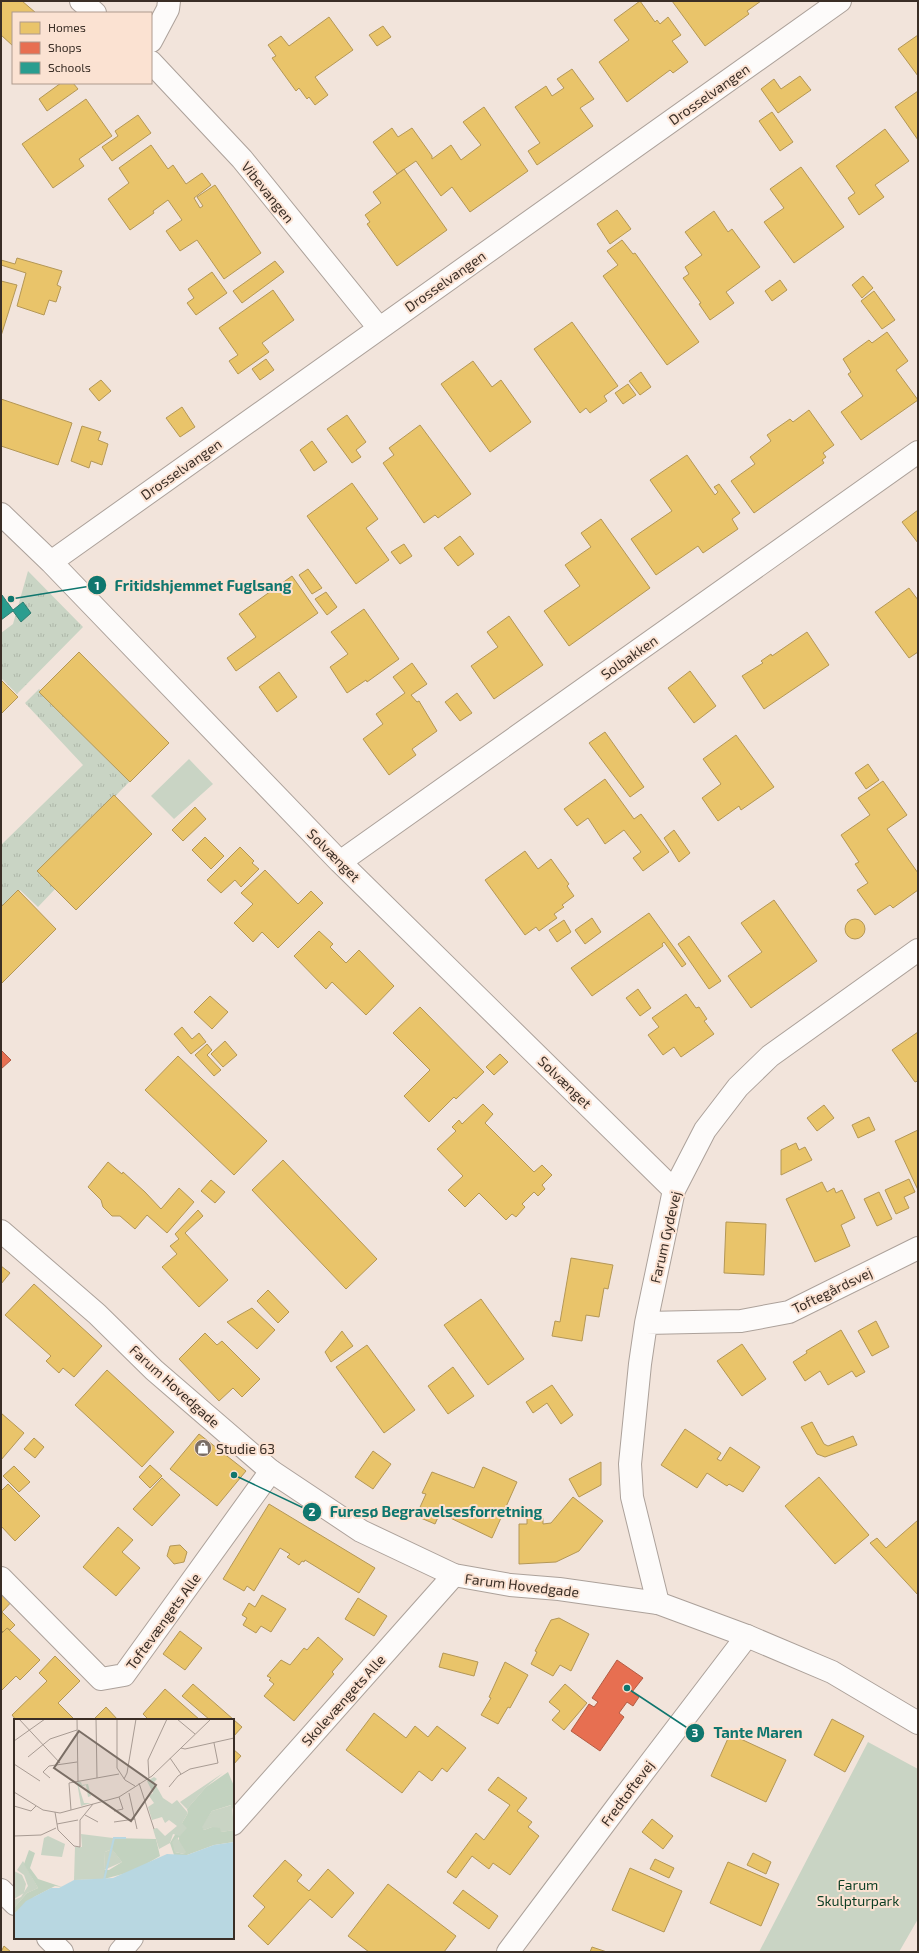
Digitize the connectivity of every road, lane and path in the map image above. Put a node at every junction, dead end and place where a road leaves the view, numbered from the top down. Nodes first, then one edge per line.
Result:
1 (81, 1) edge
2 (169, 1) edge
3 (840, 1) edge
4 (94, 12) edge
5 (152, 39) edge
6 (152, 63) edge
7 (379, 328) junction
8 (918, 452) edge
9 (1, 514) edge
10 (50, 562) junction
11 (340, 862) junction
12 (918, 950) edge
13 (674, 1190) junction
14 (1, 1231) edge
15 (918, 1248) edge
16 (646, 1323) junction
17 (271, 1472) junction
18 (454, 1575) junction
19 (1, 1578) edge
20 (658, 1603) junction
21 (747, 1636) junction
22 (918, 1723) edge
23 (234, 1823) edge
24 (1, 1890) edge
25 (14, 1903) edge
26 (49, 1939) edge
27 (131, 1939) edge
28 (62, 1952) edge
29 (120, 1952) edge
30 (508, 1952) edge

1 - 4 street
2 - 5 street
3 - 7 street, Drosselvangen
6 - 7 street, Vibevangen
7 - 10 street, Drosselvangen
8 - 11 street, Solbakken
9 - 10 street, Solvænget
10 - 11 street, Solvænget
11 - 13 street, Solvænget
12 - 13 street, Farum Gydevej
13 - 16 street, Farum Gydevej
14 - 17 street, Farum Hovedgade
15 - 16 street, Toftegårdsvej
16 - 20 street, Farum Gydevej
17 - 18 street, Farum Hovedgade
17 - 19 street, Toftevængets Alle
18 - 20 street, Farum Hovedgade
18 - 23 street, Skolevængets Alle
20 - 21 street, Farum Hovedgade
21 - 22 street, Farum Hovedgade
21 - 30 street, Fredtoftevej
24 - 25 street
26 - 28 street
27 - 29 street

